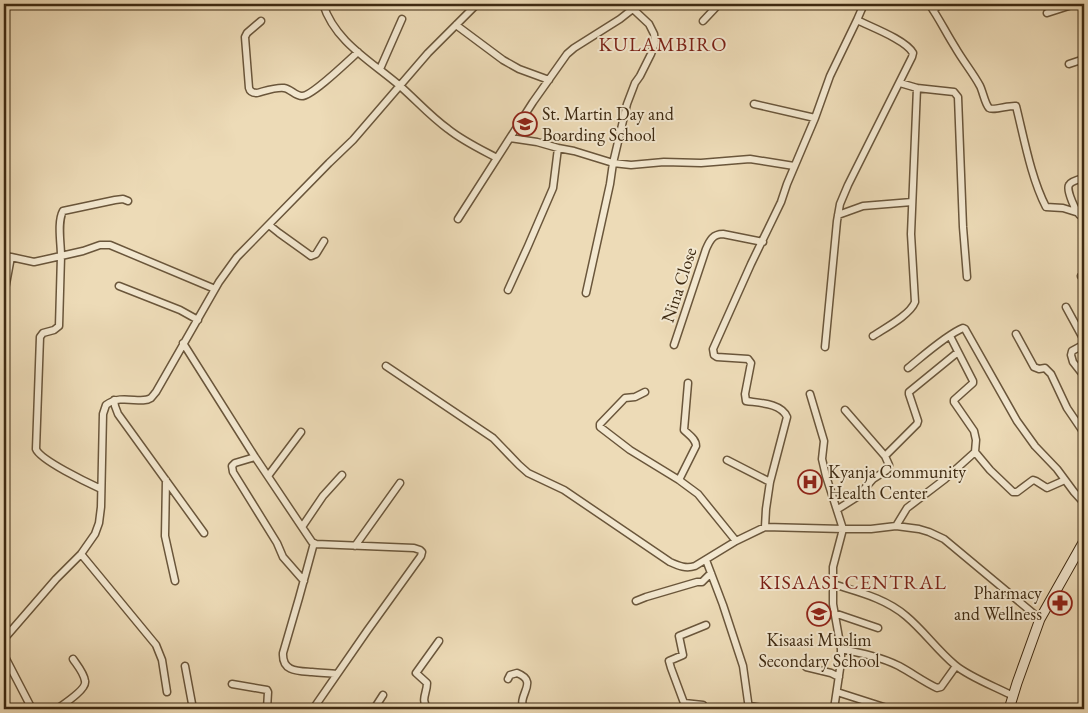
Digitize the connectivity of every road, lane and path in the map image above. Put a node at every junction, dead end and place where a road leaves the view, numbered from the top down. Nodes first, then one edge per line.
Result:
1 (323, 4) edge
2 (477, 4) edge
3 (639, 4) edge
4 (719, 4) edge
5 (864, 4) edge
6 (929, 4) edge
7 (941, 4) edge
8 (1075, 4) edge
9 (633, 9) junction
10 (934, 10) junction
11 (1047, 13) dead end
12 (402, 19) dead end
13 (858, 20) junction
14 (261, 21) dead end
15 (703, 21) dead end
16 (456, 25) junction
17 (358, 52) junction
18 (1084, 60) edge
19 (1069, 64) dead end
20 (380, 69) junction
21 (549, 80) junction
22 (900, 83) junction
23 (399, 85) junction
24 (917, 88) junction
25 (754, 104) dead end
26 (815, 118) junction
27 (510, 138) junction
28 (558, 148) junction
29 (497, 158) junction
30 (613, 164) junction
31 (794, 166) junction
32 (1084, 178) edge
33 (128, 201) dead end
34 (912, 202) junction
35 (838, 215) junction
36 (1081, 216) edge
37 (458, 219) dead end
38 (269, 225) junction
39 (324, 241) dead end
40 (763, 242) junction
41 (7, 256) edge
42 (61, 256) junction
43 (967, 277) dead end
44 (119, 286) dead end
45 (215, 289) junction
46 (508, 290) dead end
47 (586, 293) dead end
48 (4, 295) edge
49 (1066, 306) dead end
50 (198, 320) junction
51 (1016, 334) dead end
52 (873, 336) dead end
53 (950, 336) junction
54 (183, 343) junction
55 (674, 346) dead end
56 (825, 347) dead end
57 (958, 352) junction
58 (386, 366) dead end
59 (908, 368) dead end
60 (1084, 376) edge
61 (688, 383) dead end
62 (646, 392) dead end
63 (810, 394) dead end
64 (114, 400) junction
65 (845, 410) dead end
66 (301, 432) dead end
67 (1084, 433) edge
68 (975, 452) junction
69 (885, 456) junction
70 (255, 457) junction
71 (727, 460) dead end
72 (342, 475) dead end
73 (268, 476) junction
74 (166, 480) junction
75 (678, 480) junction
76 (1065, 480) junction
77 (770, 482) junction
78 (400, 483) dead end
79 (101, 489) junction
80 (1084, 503) edge
81 (838, 509) junction
82 (896, 526) junction
83 (302, 527) junction
84 (765, 527) junction
85 (843, 529) junction
86 (204, 533) dead end
87 (736, 541) junction
88 (1084, 541) edge
89 (314, 543) junction
90 (355, 546) junction
91 (81, 554) junction
92 (706, 560) junction
93 (711, 573) junction
94 (175, 581) dead end
95 (304, 582) junction
96 (832, 584) junction
97 (636, 601) dead end
98 (834, 613) junction
99 (1040, 619) junction
100 (706, 625) dead end
101 (878, 628) dead end
102 (4, 639) edge
103 (439, 640) dead end
104 (841, 649) junction
105 (4, 655) edge
106 (73, 659) dead end
107 (185, 666) dead end
108 (956, 666) junction
109 (806, 667) dead end
110 (337, 674) junction
111 (838, 677) junction
112 (508, 680) dead end
113 (232, 684) dead end
114 (167, 692) dead end
115 (837, 692) junction
116 (383, 695) dead end
117 (1013, 696) junction
118 (749, 707) edge
119 (32, 709) edge
120 (57, 709) edge
121 (193, 709) edge
122 (267, 709) edge
123 (313, 709) edge
124 (374, 709) edge
125 (428, 709) edge
126 (524, 709) edge
127 (706, 709) edge
128 (771, 709) edge
129 (834, 709) edge
130 (890, 709) edge
131 (1009, 709) edge

1 - 17 street
2 - 16 street
3 - 9 street
4 - 15 street
5 - 13 street
6 - 10 street
7 - 10 street
8 - 11 street
9 - 21 street
9 - 30 street
10 - 36 street
12 - 20 street
13 - 22 street
13 - 26 street
14 - 17 street
16 - 21 street
16 - 23 street
17 - 20 street
18 - 19 street
20 - 23 street
21 - 27 street
22 - 24 street
22 - 35 street
23 - 29 street
23 - 38 street
24 - 34 street
24 - 43 street
25 - 26 street
26 - 31 street
27 - 28 street
27 - 29 street
28 - 30 street
28 - 46 street
29 - 37 street
30 - 31 street
30 - 47 street
31 - 40 street
32 - 36 street
33 - 42 street
34 - 35 street
34 - 52 street
35 - 56 street
38 - 39 street
38 - 45 street
40 - 55 street, Nina Close
40 - 77 street
41 - 42 street
41 - 48 street
42 - 45 street
42 - 79 street
44 - 50 street
45 - 50 street
49 - 60 street
50 - 54 street
51 - 67 street
53 - 57 street
53 - 59 street
53 - 76 street
54 - 64 street
54 - 70 street
57 - 68 street
57 - 69 street
58 - 92 street
61 - 75 street
62 - 75 street
63 - 81 street
64 - 74 street
64 - 79 street
65 - 69 street
66 - 73 street
68 - 76 street
68 - 82 street
69 - 81 street
70 - 73 street
70 - 95 street
71 - 77 street
72 - 83 street
73 - 83 street
74 - 86 street
74 - 94 street
75 - 87 street
76 - 80 street
77 - 84 street
78 - 90 street
79 - 91 street
81 - 85 street
82 - 85 street
82 - 99 street
83 - 89 street
84 - 85 street
84 - 87 street
85 - 96 street
87 - 92 street
88 - 99 main road
89 - 90 street
89 - 95 street
90 - 110 street
91 - 102 street
91 - 114 street
92 - 93 street
93 - 97 street
93 - 118 street
95 - 110 street
96 - 98 street
96 - 108 street
98 - 101 street
98 - 104 street
99 - 117 main road
100 - 127 street
103 - 125 street
104 - 108 street
104 - 111 street
105 - 119 street
106 - 120 street
107 - 121 street
108 - 117 street
109 - 111 street
110 - 123 street
111 - 115 street
112 - 126 street
113 - 122 street
115 - 129 street
115 - 130 street
116 - 124 street
117 - 131 main road
118 - 128 street

